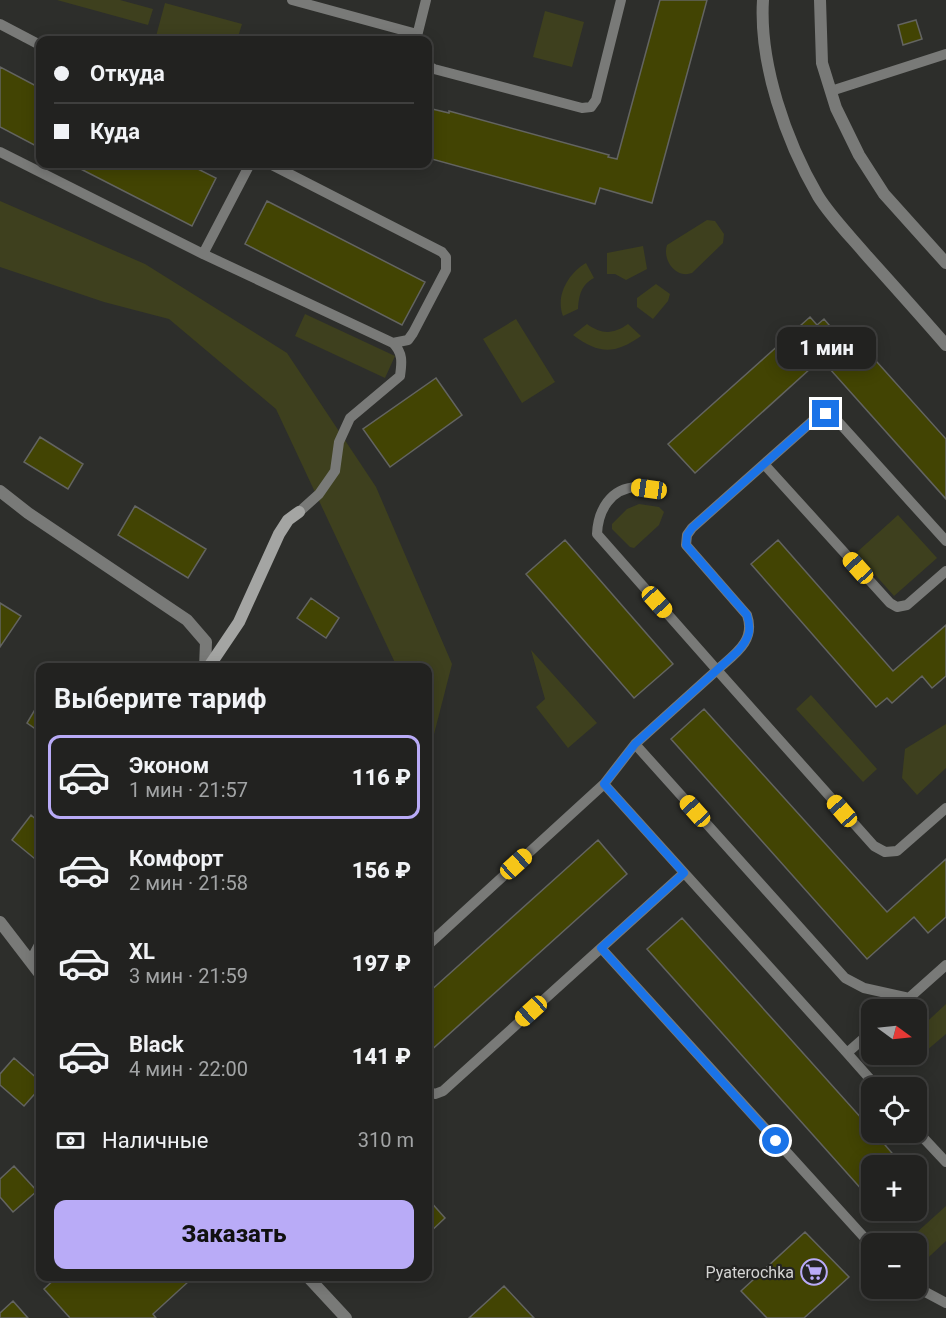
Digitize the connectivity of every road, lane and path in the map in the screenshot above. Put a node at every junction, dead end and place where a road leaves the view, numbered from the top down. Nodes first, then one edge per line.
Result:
1 (292, 0) edge
2 (426, 0) edge
3 (621, 0) edge
4 (763, 0) edge
5 (820, 0) edge
6 (0, 24) edge
7 (413, 36) edge
8 (416, 36) edge
9 (36, 43) edge
10 (946, 54) edge
11 (432, 68) edge
12 (831, 91) junction
13 (0, 152) edge
14 (248, 168) edge
15 (278, 168) edge
16 (203, 254) junction
17 (946, 263) edge
18 (944, 340) edge
19 (393, 343) junction
20 (764, 464) junction
21 (0, 490) edge
22 (661, 491) dead end
23 (299, 512) joint
24 (946, 541) edge
25 (946, 571) edge
26 (207, 663) edge
27 (210, 663) edge
28 (717, 670) junction
29 (635, 744) junction
30 (604, 784) junction
31 (946, 808) edge
32 (684, 873) junction
33 (0, 922) edge
34 (432, 941) edge
35 (601, 948) junction
36 (36, 953) edge
37 (31, 962) junction
38 (946, 965) edge
39 (36, 969) edge
40 (909, 998) joint
41 (861, 1041) edge
42 (847, 1053) junction
43 (868, 1077) edge
44 (432, 1093) edge
45 (927, 1142) edge
46 (946, 1162) edge
47 (861, 1234) edge
48 (312, 1281) edge
49 (927, 1293) edge
50 (946, 1303) edge
51 (346, 1318) edge

1 - 7 lane
2 - 8 lane
3 - 11 lane
4 - 18 street
5 - 12 street
6 - 9 lane
10 - 12 lane
12 - 17 street
13 - 16 lane
14 - 16 lane
15 - 19 lane
16 - 19 lane
19 - 23 lane
20 - 24 lane
20 - 25 lane
20 - 28 lane
21 - 26 street
22 - 28 lane
23 - 27 street
28 - 29 lane
28 - 31 lane
29 - 30 lane
29 - 40 lane
30 - 32 lane
30 - 34 lane
32 - 35 lane
32 - 42 lane
33 - 37 street
35 - 44 lane
35 - 47 lane
36 - 37 street
37 - 39 street
38 - 40 lane
41 - 42 lane
42 - 43 lane
45 - 46 lane
48 - 51 street
49 - 50 lane

